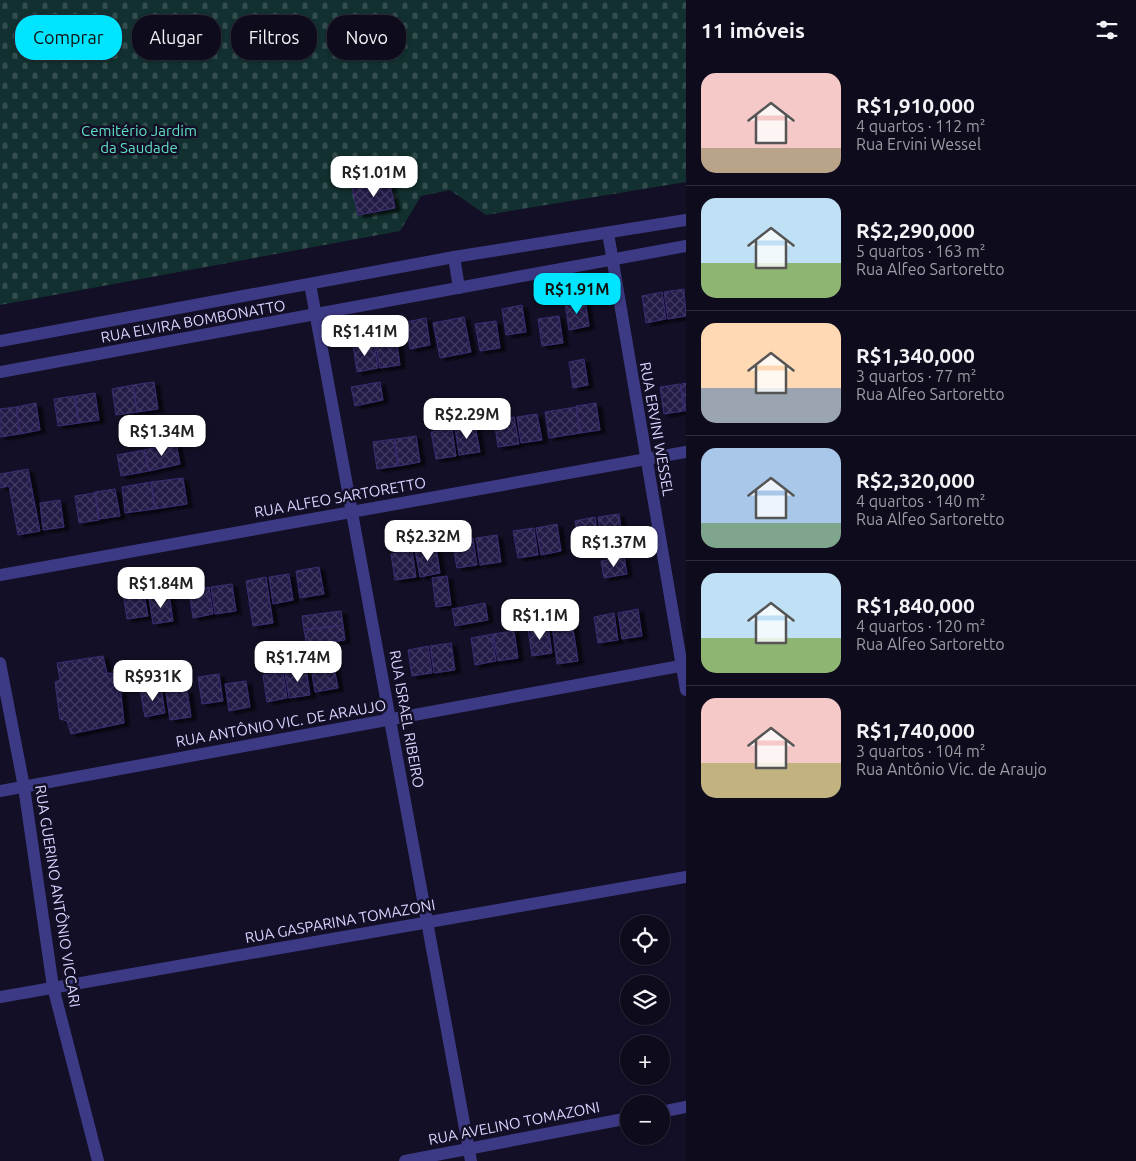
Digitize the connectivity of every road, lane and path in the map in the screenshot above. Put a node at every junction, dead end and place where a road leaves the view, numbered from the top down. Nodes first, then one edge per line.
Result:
1 (686, 220) edge
2 (608, 233) junction
3 (686, 246) edge
4 (454, 257) junction
5 (611, 260) junction
6 (310, 284) junction
7 (459, 288) junction
8 (316, 315) junction
9 (0, 341) edge
10 (0, 372) edge
11 (686, 452) edge
12 (646, 459) junction
13 (352, 512) junction
14 (0, 575) edge
15 (0, 663) edge
16 (684, 665) edge
17 (686, 690) edge
18 (390, 719) junction
19 (24, 786) junction
20 (0, 791) edge
21 (686, 877) edge
22 (428, 922) junction
23 (53, 987) junction
24 (0, 997) edge
25 (686, 1107) edge
26 (670, 1110) edge
27 (620, 1120) edge
28 (469, 1148) junction
29 (98, 1161) edge
30 (405, 1161) edge
31 (471, 1161) edge

1 - 2 street, RUA ELVIRA BOMBONATTO
2 - 4 street, RUA ELVIRA BOMBONATTO
2 - 5 street, RUA ERVINI WESSEL
3 - 5 street, RUA ELVIRA BOMBONATTO
4 - 6 street, RUA ELVIRA BOMBONATTO
4 - 7 street
5 - 7 street, RUA ELVIRA BOMBONATTO
5 - 12 street, RUA ERVINI WESSEL
6 - 8 street, RUA ISRAEL RIBEIRO
6 - 9 street, RUA ELVIRA BOMBONATTO
7 - 8 street, RUA ELVIRA BOMBONATTO
8 - 10 street, RUA ELVIRA BOMBONATTO
8 - 13 street, RUA ISRAEL RIBEIRO
11 - 12 street, RUA ALFEO SARTORETTO
12 - 13 street, RUA ALFEO SARTORETTO
12 - 16 street, RUA ERVINI WESSEL
13 - 14 street, RUA ALFEO SARTORETTO
13 - 18 street, RUA ISRAEL RIBEIRO
15 - 19 street, RUA GUERINO ANTÔNIO VICCARI
16 - 17 street, RUA ERVINI WESSEL
16 - 18 street, RUA ANTÔNIO VIC. DE ARAUJO
18 - 19 street, RUA ANTÔNIO VIC. DE ARAUJO
18 - 22 street, RUA ISRAEL RIBEIRO
19 - 20 street, RUA ANTÔNIO VIC. DE ARAUJO
19 - 23 street, RUA GUERINO ANTÔNIO VICCARI
21 - 22 street, RUA GASPARINA TOMAZONI
22 - 23 street, RUA GASPARINA TOMAZONI
22 - 28 street, RUA ISRAEL RIBEIRO
23 - 24 street, RUA GASPARINA TOMAZONI
23 - 29 street, RUA GUERINO ANTÔNIO VICCARI
25 - 26 street
27 - 28 street, RUA AVELINO TOMAZONI
28 - 30 street, RUA AVELINO TOMAZONI
28 - 31 street, RUA ISRAEL RIBEIRO

